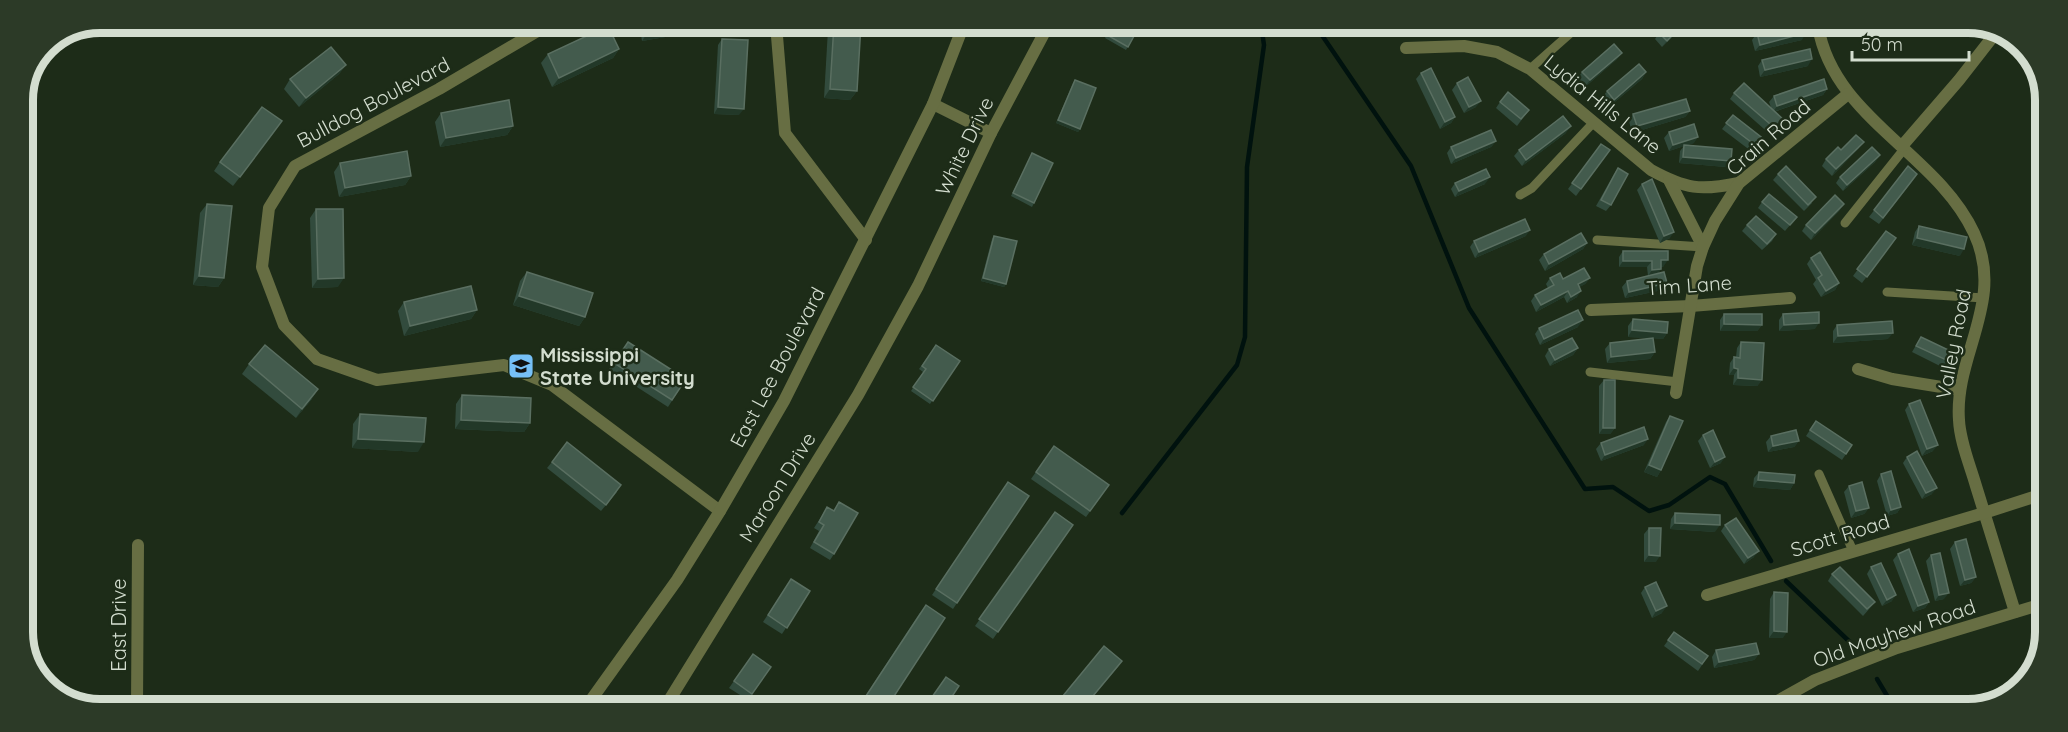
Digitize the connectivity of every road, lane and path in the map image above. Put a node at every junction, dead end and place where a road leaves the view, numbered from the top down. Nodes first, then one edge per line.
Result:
1 (534, 33) edge
2 (777, 33) edge
3 (960, 33) edge
4 (1044, 33) edge
5 (1571, 33) edge
6 (1819, 33) edge
7 (1992, 38) edge
8 (1406, 48) dead end
9 (1530, 69) junction
10 (1848, 94) junction
11 (933, 104) junction
12 (1594, 122) junction
13 (991, 133) junction
14 (1903, 148) junction
15 (1669, 180) junction
16 (1739, 183) junction
17 (1520, 195) dead end
18 (1845, 223) dead end
19 (866, 240) junction
20 (1597, 240) dead end
21 (1703, 247) junction
22 (918, 286) joint
23 (1887, 292) dead end
24 (1790, 298) dead end
25 (1984, 298) junction
26 (1691, 306) junction
27 (1591, 310) dead end
28 (1858, 369) dead end
29 (1590, 372) dead end
30 (1677, 387) joint
31 (1960, 390) junction
32 (1819, 474) dead end
33 (2035, 497) edge
34 (720, 511) junction
35 (1984, 513) junction
36 (138, 545) dead end
37 (1853, 551) junction
38 (1707, 595) dead end
39 (2035, 606) edge
40 (2016, 612) junction
41 (137, 699) edge
42 (592, 699) edge
43 (670, 699) edge
44 (1781, 699) edge

1 - 34 street, Bulldog Boulevard
2 - 19 street
3 - 11 street, East Lee Boulevard
4 - 13 street, White Drive
5 - 9 lane
6 - 10 street, Valley Road
7 - 14 street
8 - 9 street, Lydia Hills Lane
9 - 12 street, Lydia Hills Lane
10 - 14 street, Valley Road
10 - 16 street, Crain Road
11 - 13 street
11 - 19 street, East Lee Boulevard
12 - 15 street, Lydia Hills Lane
12 - 17 lane
13 - 22 street, White Drive
14 - 18 lane
14 - 25 street, Valley Road
15 - 16 street, Lydia Hills Lane
15 - 21 street
16 - 21 street, Crain Road
19 - 34 street, East Lee Boulevard
20 - 21 lane
21 - 26 street, Crain Road
22 - 43 street, Maroon Drive
23 - 25 lane
24 - 26 street, Tim Lane
25 - 31 street, Valley Road
26 - 27 street, Tim Lane
26 - 30 street, Crain Road
28 - 31 street
29 - 30 lane
31 - 35 street, Valley Road
32 - 37 lane
33 - 35 street, Scott Road
34 - 42 street, East Lee Boulevard
35 - 37 street, Scott Road
35 - 40 street, Valley Road
36 - 41 street, East Drive
37 - 38 street, Scott Road
39 - 40 street, Old Mayhew Road
40 - 44 street, Old Mayhew Road

